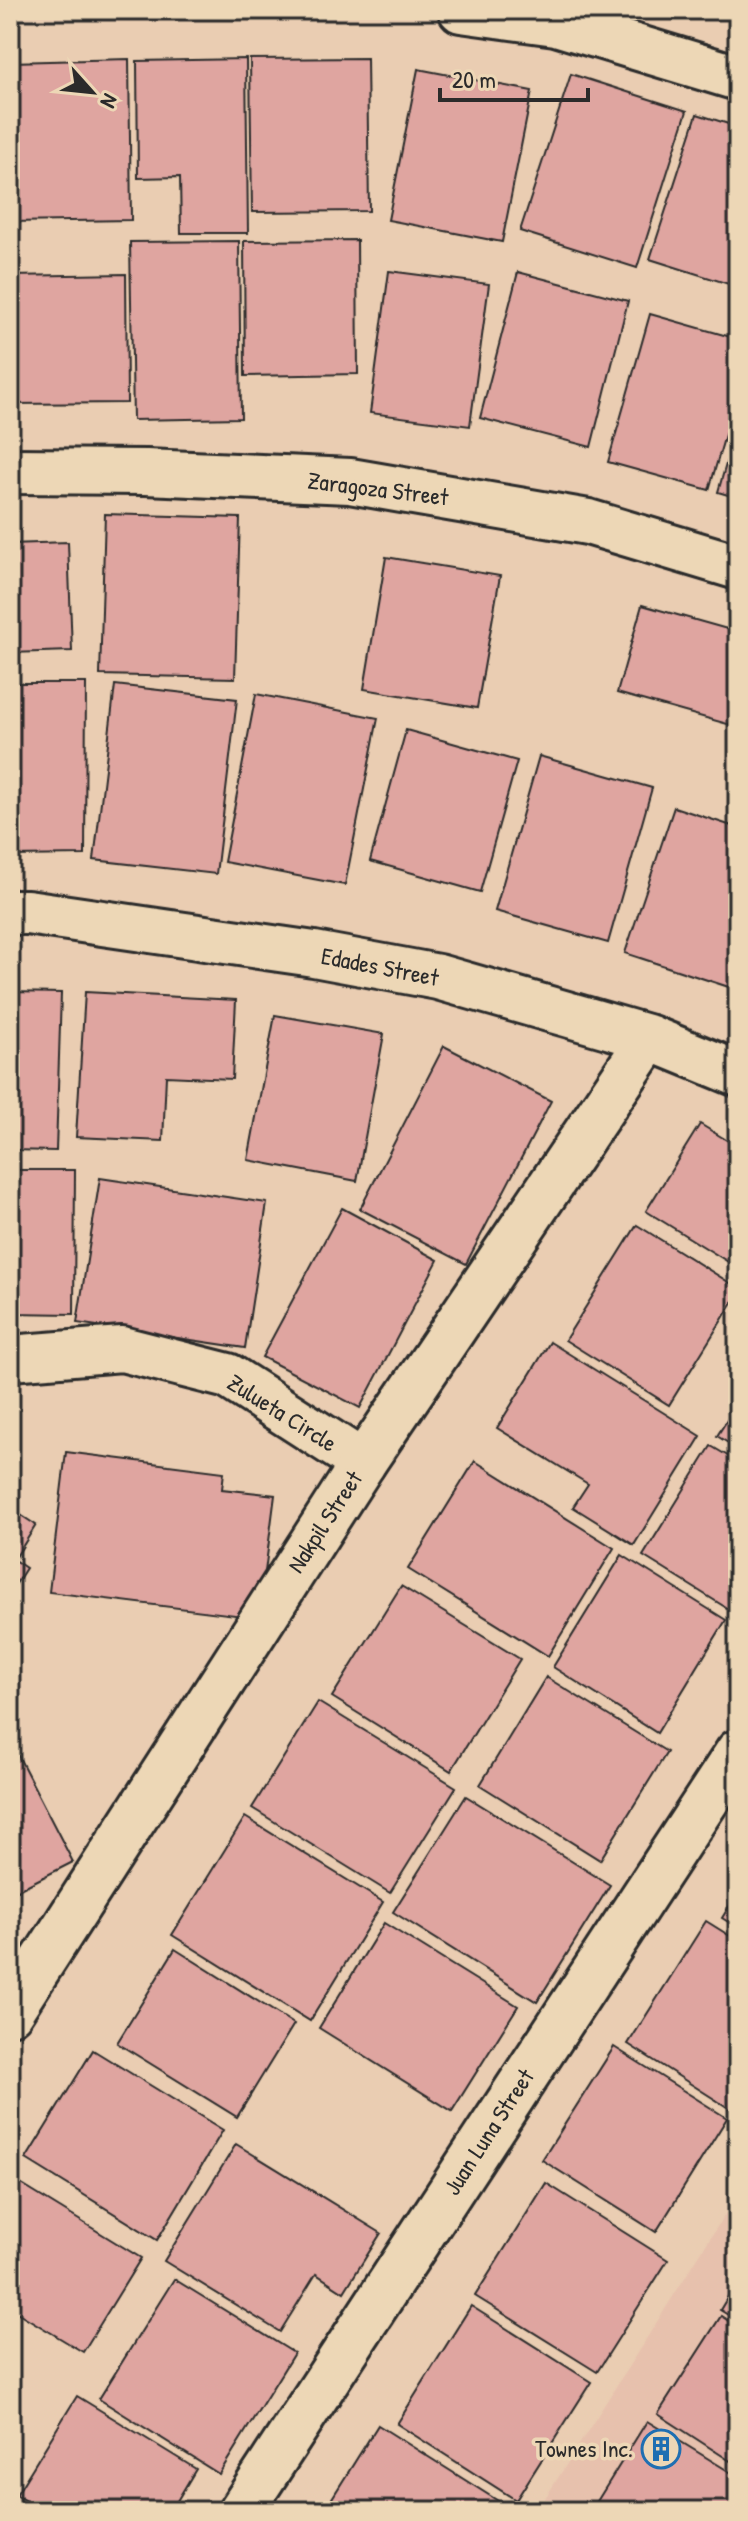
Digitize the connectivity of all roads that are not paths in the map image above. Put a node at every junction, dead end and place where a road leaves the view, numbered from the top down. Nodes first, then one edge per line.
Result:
1 (461, 10) edge
2 (738, 78) edge
3 (10, 471) edge
4 (738, 567) edge
5 (10, 912) edge
6 (650, 1038) junction
7 (738, 1074) edge
8 (10, 1358) edge
9 (363, 1463) junction
10 (738, 1752) edge
11 (10, 2012) edge
12 (241, 2511) edge

1 - 2 street
3 - 4 street, Zaragoza Street
5 - 6 street, Edades Street
6 - 7 street, Edades Street
6 - 9 street, Nakpil Street
8 - 9 street, Zulueta Circle
9 - 11 street, Nakpil Street
10 - 12 street, Juan Luna Street

